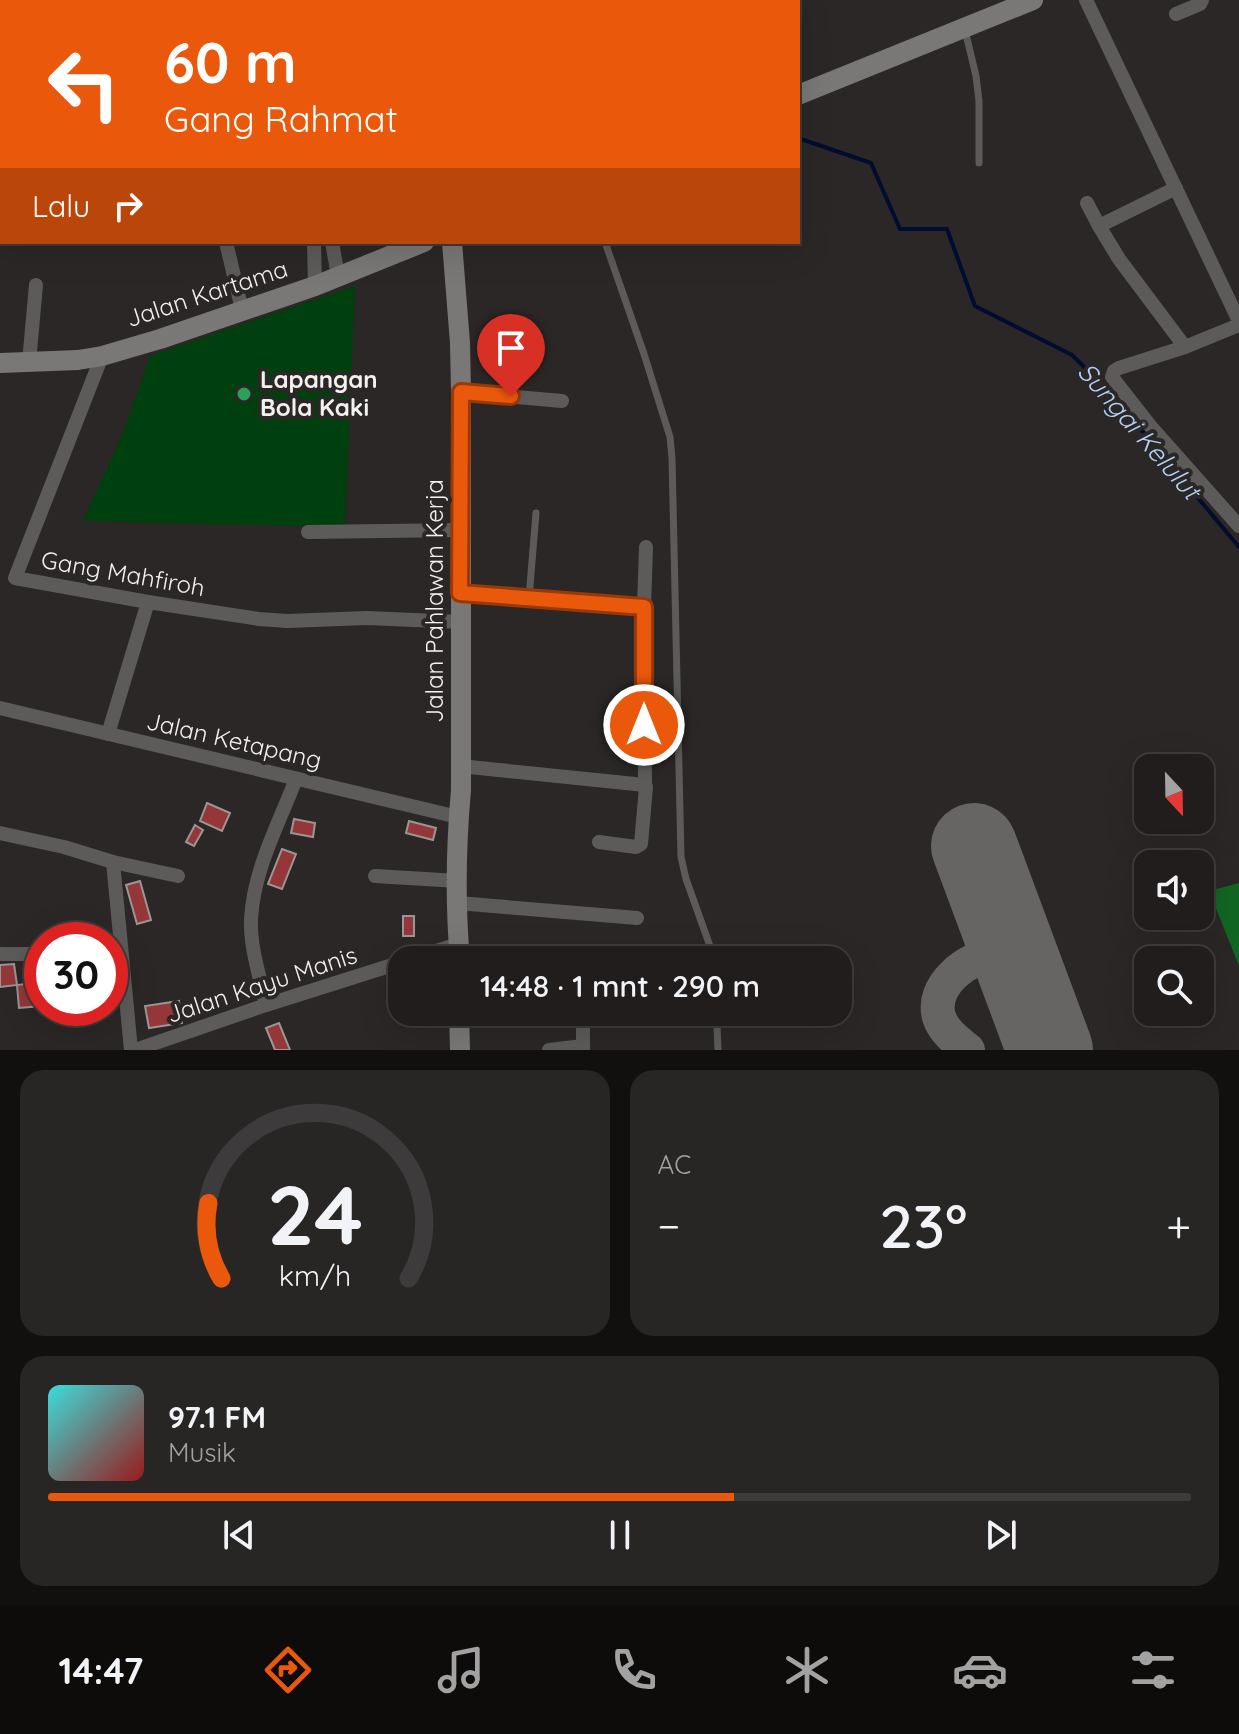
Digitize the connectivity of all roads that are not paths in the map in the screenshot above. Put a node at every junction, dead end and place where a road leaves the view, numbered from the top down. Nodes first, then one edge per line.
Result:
1 (1086, 0) edge
2 (1202, 0) edge
3 (1029, 1) edge
4 (1176, 14) dead end
5 (965, 28) junction
6 (800, 94) edge
7 (979, 163) dead end
8 (1176, 188) junction
9 (1087, 203) dead end
10 (1099, 226) junction
11 (226, 244) edge
12 (314, 244) edge
13 (332, 244) edge
14 (419, 244) edge
15 (452, 244) edge
16 (606, 244) edge
17 (338, 276) junction
18 (36, 285) dead end
19 (315, 286) junction
20 (242, 310) junction
21 (1239, 323) edge
22 (1185, 347) junction
23 (102, 356) junction
24 (29, 362) junction
25 (0, 363) edge
26 (461, 392) junction
27 (562, 401) dead end
28 (536, 513) dead end
29 (1239, 526) edge
30 (461, 530) junction
31 (308, 532) dead end
32 (646, 547) dead end
33 (460, 593) junction
34 (529, 598) junction
35 (148, 602) junction
36 (644, 607) junction
37 (461, 622) junction
38 (0, 708) edge
39 (108, 734) junction
40 (460, 766) junction
41 (296, 779) junction
42 (645, 785) junction
43 (458, 817) junction
44 (0, 833) edge
45 (599, 842) dead end
46 (113, 862) junction
47 (178, 876) dead end
48 (375, 876) dead end
49 (458, 881) junction
50 (458, 903) junction
51 (637, 918) dead end
52 (115, 922) edge
53 (459, 946) edge
54 (710, 946) edge
55 (388, 966) edge
56 (266, 1005) junction
57 (128, 1021) edge
58 (459, 1026) edge
59 (583, 1026) edge
60 (717, 1026) edge
61 (583, 1048) edge
62 (133, 1050) edge
63 (460, 1050) edge
64 (549, 1050) edge
65 (718, 1050) edge

1 - 8 street
2 - 4 street
3 - 5 street
5 - 6 street
5 - 7 lane
8 - 10 street
8 - 21 street
9 - 10 street
10 - 22 street
11 - 20 street
12 - 19 street
13 - 17 street
14 - 17 street, Jalan Kartama
15 - 26 street, Jalan Pahlawan Kerja
16 - 54 lane
17 - 19 street, Jalan Kartama
18 - 24 street
19 - 20 street, Jalan Kartama
20 - 23 street, Jalan Kartama
21 - 22 street
22 - 29 street
23 - 24 street, Jalan Kartama
23 - 35 street, Gang Mahfiroh
24 - 25 street, Jalan Kartama
26 - 27 street
26 - 30 street, Jalan Pahlawan Kerja
28 - 34 lane
30 - 31 street
30 - 33 street, Jalan Pahlawan Kerja
32 - 36 street
33 - 34 lane
33 - 37 street, Jalan Pahlawan Kerja
34 - 36 lane
35 - 37 street, Gang Mahfiroh
35 - 39 street
36 - 42 street
37 - 40 street, Jalan Pahlawan Kerja
38 - 39 street, Jalan Ketapang
39 - 41 street, Jalan Ketapang
40 - 42 street
40 - 43 street, Jalan Pahlawan Kerja
41 - 43 street, Jalan Ketapang
41 - 56 street
42 - 45 street
43 - 49 street, Jalan Pahlawan Kerja
44 - 46 street
46 - 47 street
46 - 52 street
48 - 49 street
49 - 50 street, Jalan Pahlawan Kerja
50 - 51 street
50 - 53 street, Jalan Pahlawan Kerja
55 - 56 street, Jalan Kayu Manis
56 - 62 street, Jalan Kayu Manis
57 - 62 street
58 - 63 street
59 - 61 street
60 - 65 lane
61 - 64 street

